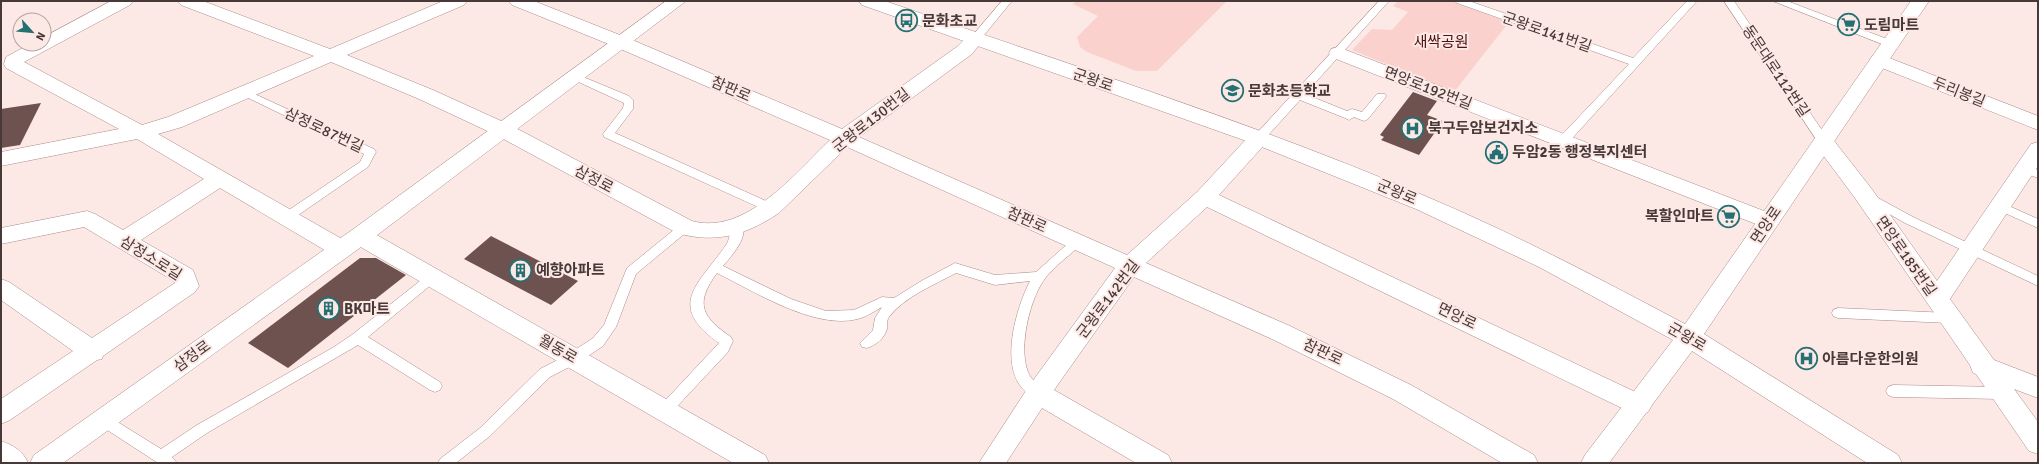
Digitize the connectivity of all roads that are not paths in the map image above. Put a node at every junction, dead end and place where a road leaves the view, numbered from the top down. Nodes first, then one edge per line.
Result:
1 (124, 1) edge
2 (187, 1) edge
3 (458, 1) edge
4 (518, 1) edge
5 (678, 1) edge
6 (868, 1) edge
7 (1007, 1) edge
8 (1384, 1) edge
9 (1460, 1) edge
10 (1692, 1) edge
11 (1729, 1) edge
12 (1778, 1) edge
13 (1920, 1) edge
14 (976, 38) junction
15 (623, 43) junction
16 (1885, 52) junction
17 (1338, 53) junction
18 (333, 56) junction
19 (1634, 62) junction
20 (576, 78) junction
21 (246, 93) junction
22 (1300, 96) junction
23 (1381, 96) dead end
24 (2038, 124) edge
25 (504, 130) junction
26 (140, 132) junction
27 (844, 138) junction
28 (1260, 138) junction
29 (1563, 141) junction
30 (1824, 142) junction
31 (2038, 149) edge
32 (1, 159) edge
33 (2032, 171) edge
34 (219, 179) junction
35 (1863, 193) junction
36 (1205, 197) junction
37 (2000, 206) junction
38 (771, 208) junction
39 (288, 217) junction
40 (1769, 221) junction
41 (2038, 224) edge
42 (737, 225) junction
43 (685, 227) junction
44 (1, 236) edge
45 (360, 236) junction
46 (122, 241) junction
47 (1077, 242) junction
48 (341, 249) junction
49 (1971, 250) junction
50 (1131, 264) junction
51 (715, 267) junction
52 (434, 276) junction
53 (1039, 276) junction
54 (2038, 281) edge
55 (1, 288) edge
56 (1936, 300) junction
57 (897, 303) junction
58 (1838, 313) dead end
59 (1949, 318) junction
60 (1689, 337) junction
61 (358, 338) junction
62 (867, 343) dead end
63 (93, 352) junction
64 (574, 358) junction
65 (1982, 366) junction
66 (435, 386) dead end
67 (2038, 388) edge
68 (1893, 392) dead end
69 (1038, 393) junction
70 (2002, 393) junction
71 (1639, 405) junction
72 (665, 410) junction
73 (1, 413) edge
74 (103, 420) junction
75 (2038, 443) edge
76 (1, 452) edge
77 (166, 460) edge
78 (15, 463) edge
79 (43, 463) edge
80 (446, 463) edge
81 (756, 463) edge
82 (992, 463) edge
83 (1159, 463) edge
84 (1525, 463) edge
85 (1594, 463) edge
86 (1889, 463) edge

1 - 26 street
2 - 18 street
3 - 18 street
4 - 15 street, 참판로
5 - 15 street, 삼정로
6 - 14 street, 군왕로
7 - 14 lane
8 - 17 lane
9 - 19 lane, 군왕로141번길
10 - 19 lane
11 - 30 lane, 동문대로112번길
12 - 16 lane
13 - 16 street, 면앙로
14 - 27 street, 군왕로130번길
14 - 28 street, 군왕로
15 - 20 street, 삼정로
15 - 27 street, 참판로
16 - 24 street, 두리봉길
16 - 30 street, 면앙로
17 - 22 lane
17 - 29 street, 면앙로192번길
18 - 21 street
18 - 25 street, 삼정로
19 - 29 lane
20 - 25 street, 삼정로
20 - 38 lane
21 - 26 street
21 - 39 lane, 삼정로87번길
22 - 23 lane
22 - 28 lane
25 - 43 street, 삼정로
25 - 45 street, 삼정로
26 - 32 street
26 - 34 street
27 - 38 street, 군왕로130번길
27 - 47 street, 참판로
28 - 36 street, 군왕로142번길
28 - 60 street, 군왕로
29 - 40 street, 면앙로192번길
30 - 35 street, 면앙로185번길
30 - 40 street, 면앙로
31 - 33 street
33 - 37 street
34 - 39 street
34 - 46 street
35 - 49 lane, 면앙로185번길
35 - 56 street, 면앙로185번길
36 - 50 street, 군왕로142번길
36 - 71 street, 면앙로
37 - 41 lane
37 - 49 street
38 - 42 street, 군왕로130번길
39 - 48 street
40 - 60 street, 면앙로
42 - 43 street, 군왕로130번길
42 - 51 lane
43 - 64 lane
44 - 46 street, 삼정소로길
45 - 48 street, 삼정로
45 - 52 street, 월동로
46 - 63 street, 삼정소로길
47 - 50 street, 참판로
47 - 53 lane
48 - 74 street, 삼정로
49 - 54 lane, 면앙로185번길
49 - 56 street
50 - 69 street, 군왕로142번길
50 - 84 street, 참판로
51 - 57 lane
51 - 72 lane
52 - 61 lane
52 - 64 street, 월동로
53 - 57 lane
53 - 69 lane
55 - 63 street
56 - 59 street, 면앙로185번길
57 - 62 lane
58 - 59 lane, 면앙로185번길
59 - 65 street, 면앙로185번길
60 - 71 street, 면앙로
60 - 86 street, 군왕로
61 - 66 lane
61 - 77 lane
63 - 73 street, 삼정소로길
64 - 72 street, 월동로
64 - 80 lane
65 - 67 street
65 - 70 street, 면앙로185번길
68 - 70 lane
69 - 82 street, 군왕로142번길
69 - 83 street
70 - 75 street, 면앙로185번길
71 - 85 street, 면앙로
72 - 81 street, 월동로
74 - 77 lane
74 - 79 street, 삼정로
76 - 78 street

